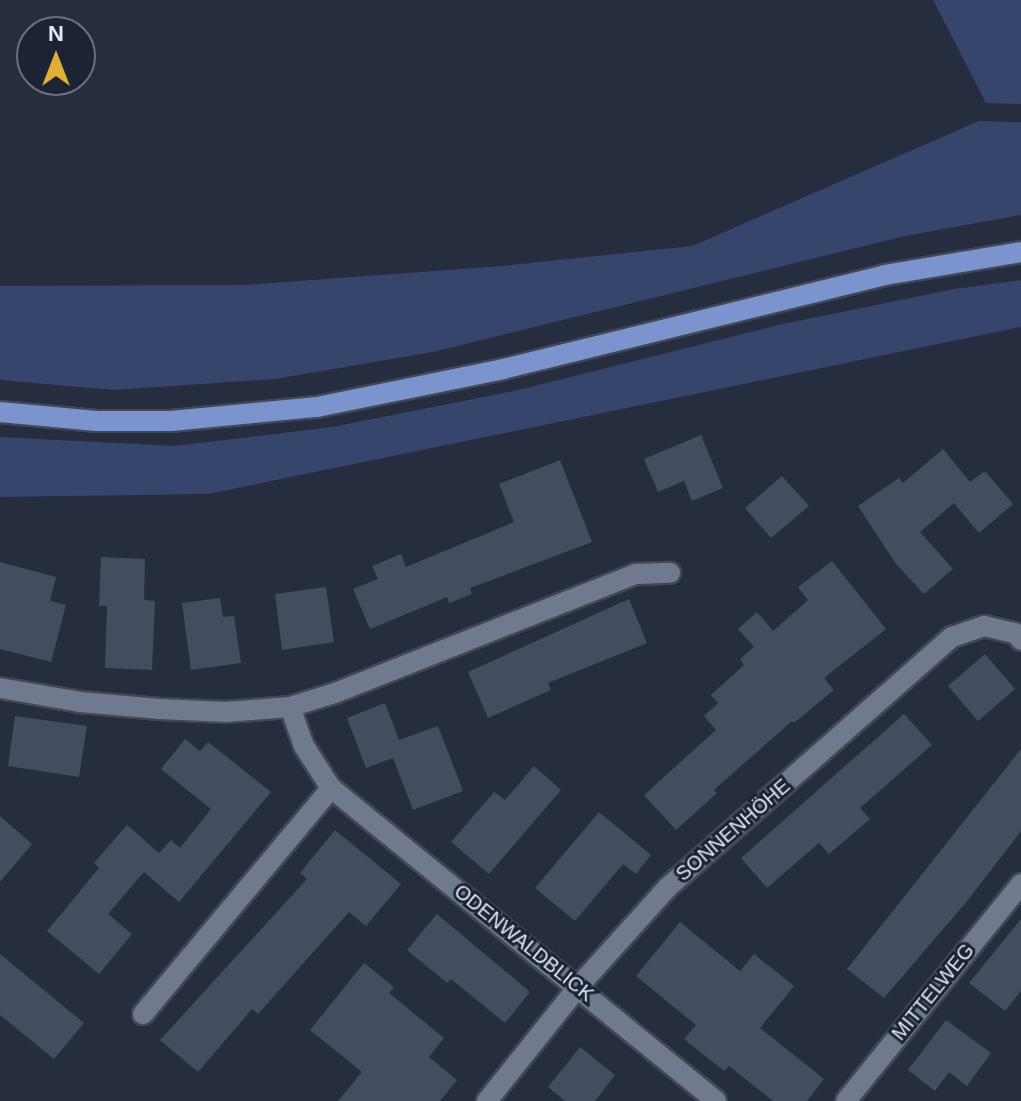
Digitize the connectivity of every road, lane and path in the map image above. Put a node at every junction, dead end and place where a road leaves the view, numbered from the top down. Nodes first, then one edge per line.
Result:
1 (1021, 252) edge
2 (0, 412) edge
3 (670, 573) dead end
4 (1021, 640) edge
5 (0, 688) edge
6 (290, 707) junction
7 (331, 788) junction
8 (1021, 884) edge
9 (578, 987) junction
10 (143, 1014) dead end
11 (487, 1101) edge
12 (716, 1101) edge
13 (846, 1101) edge

1 - 2 main road
3 - 6 street
4 - 9 street, SONNENHÖHE
5 - 6 street
6 - 7 street, ODENWALDBLICK
7 - 9 street, ODENWALDBLICK
7 - 10 street
8 - 13 street, MITTELWEG
9 - 11 street, SONNENHÖHE
9 - 12 street, ODENWALDBLICK

